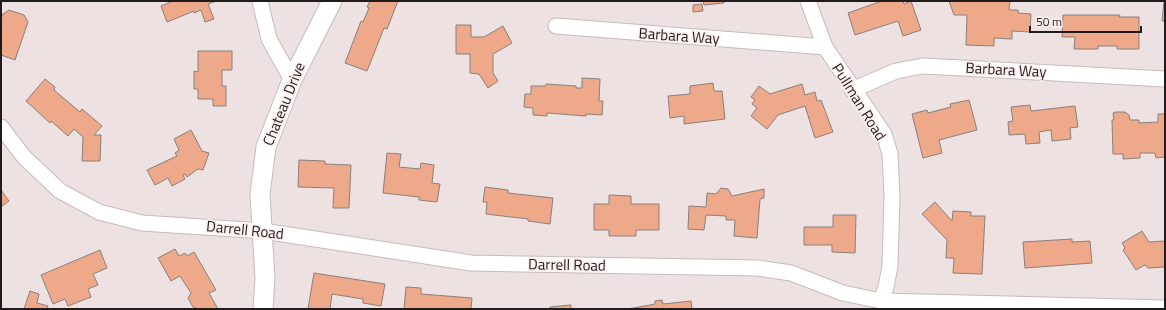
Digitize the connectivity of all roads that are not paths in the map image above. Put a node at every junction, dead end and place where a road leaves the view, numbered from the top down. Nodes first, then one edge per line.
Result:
1 (260, 1) edge
2 (332, 1) edge
3 (808, 1) edge
4 (556, 26) dead end
5 (825, 47) junction
6 (1165, 79) edge
7 (292, 80) junction
8 (852, 90) junction
9 (1, 127) edge
10 (263, 231) junction
11 (881, 301) junction
12 (1165, 308) edge
13 (263, 309) edge

1 - 7 street
2 - 7 street, Chateau Drive
3 - 5 street, Pullman Road
4 - 5 street, Barbara Way
5 - 8 street, Pullman Road
6 - 8 street, Barbara Way
7 - 10 street, Chateau Drive
8 - 11 street, Pullman Road
9 - 10 street, Darrell Road
10 - 11 street, Darrell Road
10 - 13 street, Chateau Drive
11 - 12 street, Darrell Road

